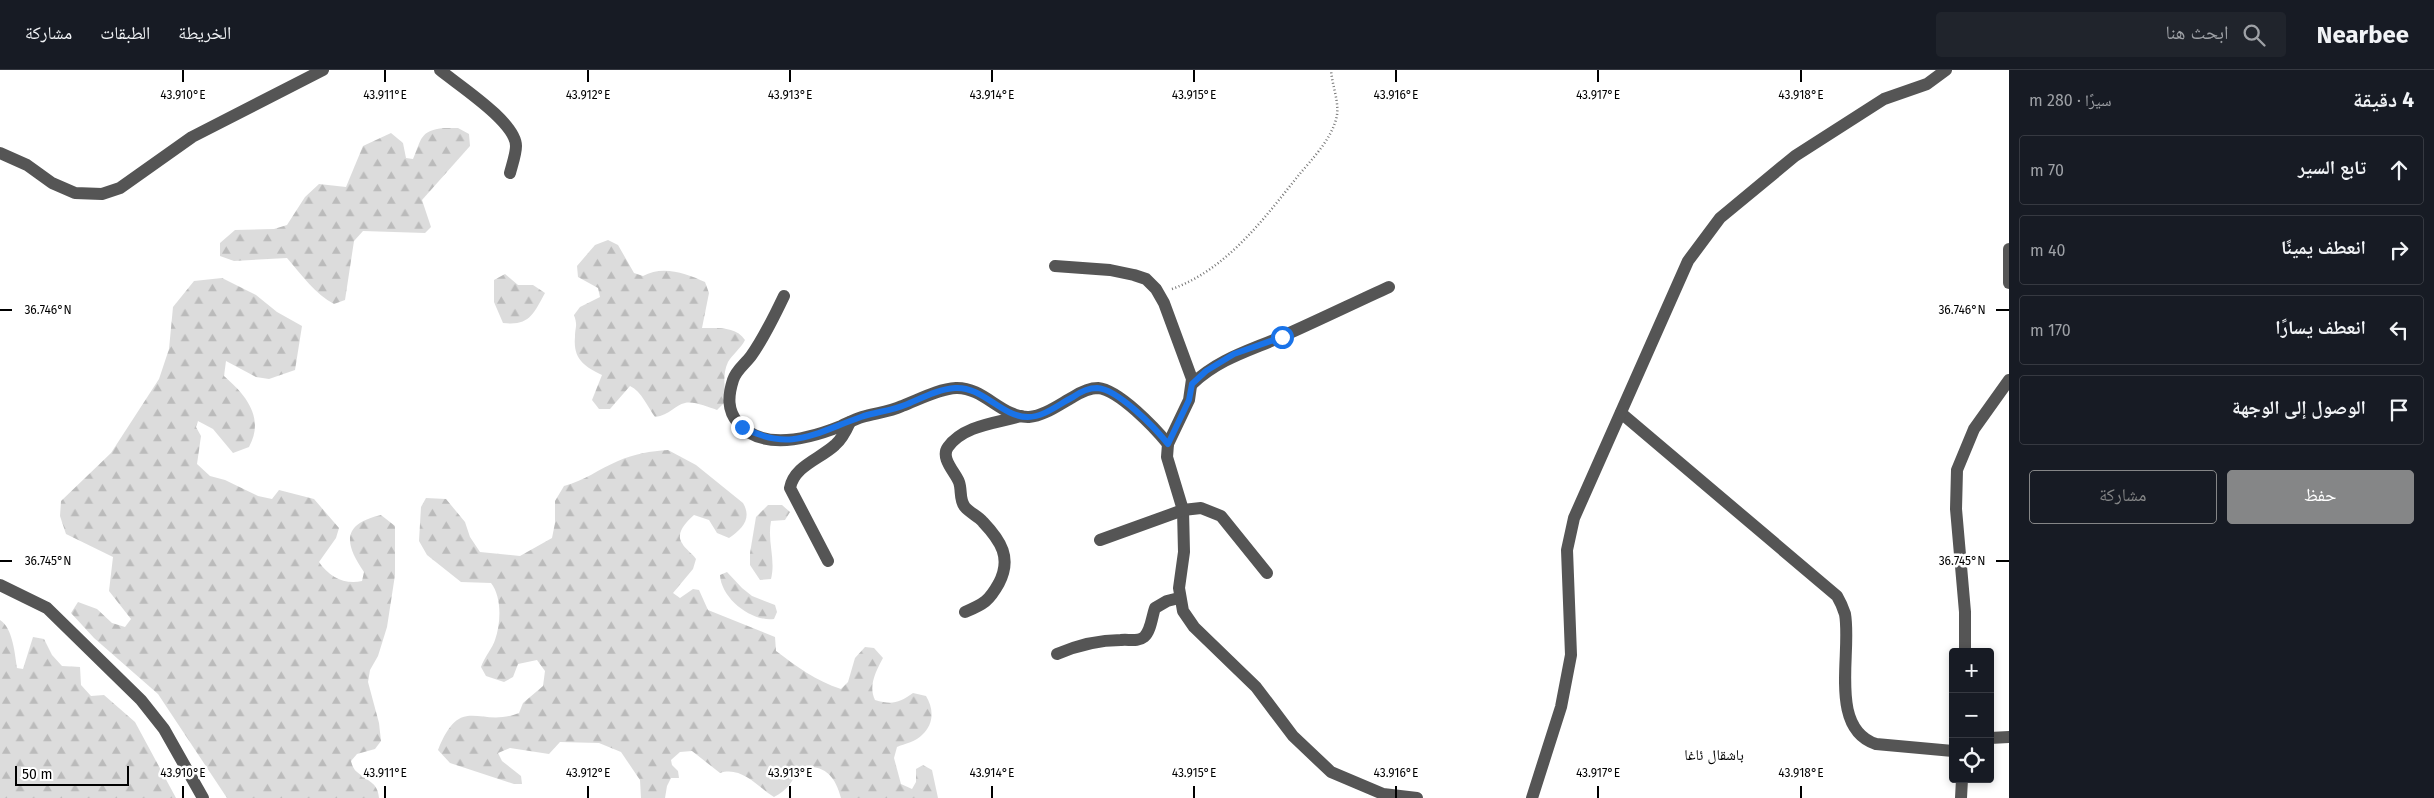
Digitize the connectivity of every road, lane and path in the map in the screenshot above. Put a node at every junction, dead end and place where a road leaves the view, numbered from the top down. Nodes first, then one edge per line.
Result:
1 (323, 70) edge
2 (440, 70) edge
3 (1331, 70) edge
4 (1946, 70) edge
5 (0, 154) edge
6 (510, 173) dead end
7 (2009, 249) edge
8 (1055, 266) dead end
9 (2009, 282) edge
10 (1389, 287) dead end
11 (1159, 294) junction
12 (784, 296) dead end
13 (2009, 380) edge
14 (1192, 384) junction
15 (1621, 413) junction
16 (1021, 416) junction
17 (850, 422) junction
18 (1168, 444) junction
19 (1183, 510) junction
20 (1100, 540) dead end
21 (828, 561) dead end
22 (1268, 573) dead end
23 (0, 584) edge
24 (1179, 598) junction
25 (965, 612) dead end
26 (1965, 648) edge
27 (1057, 654) dead end
28 (2009, 737) edge
29 (1994, 738) edge
30 (1949, 751) edge
31 (1962, 783) edge
32 (203, 798) edge
33 (1417, 798) edge
34 (1532, 798) edge
35 (1961, 798) edge

1 - 5 street
2 - 6 street
3 - 11 path
4 - 15 street
7 - 9 street
8 - 11 street
10 - 14 street
11 - 14 street
12 - 17 street
13 - 26 street
14 - 18 street
15 - 30 street
15 - 34 street
16 - 17 street
16 - 18 street
16 - 25 street
17 - 21 street
18 - 19 street
19 - 20 street
19 - 22 street
19 - 24 street
23 - 32 street
24 - 27 street
24 - 33 street
28 - 29 street
31 - 35 street

